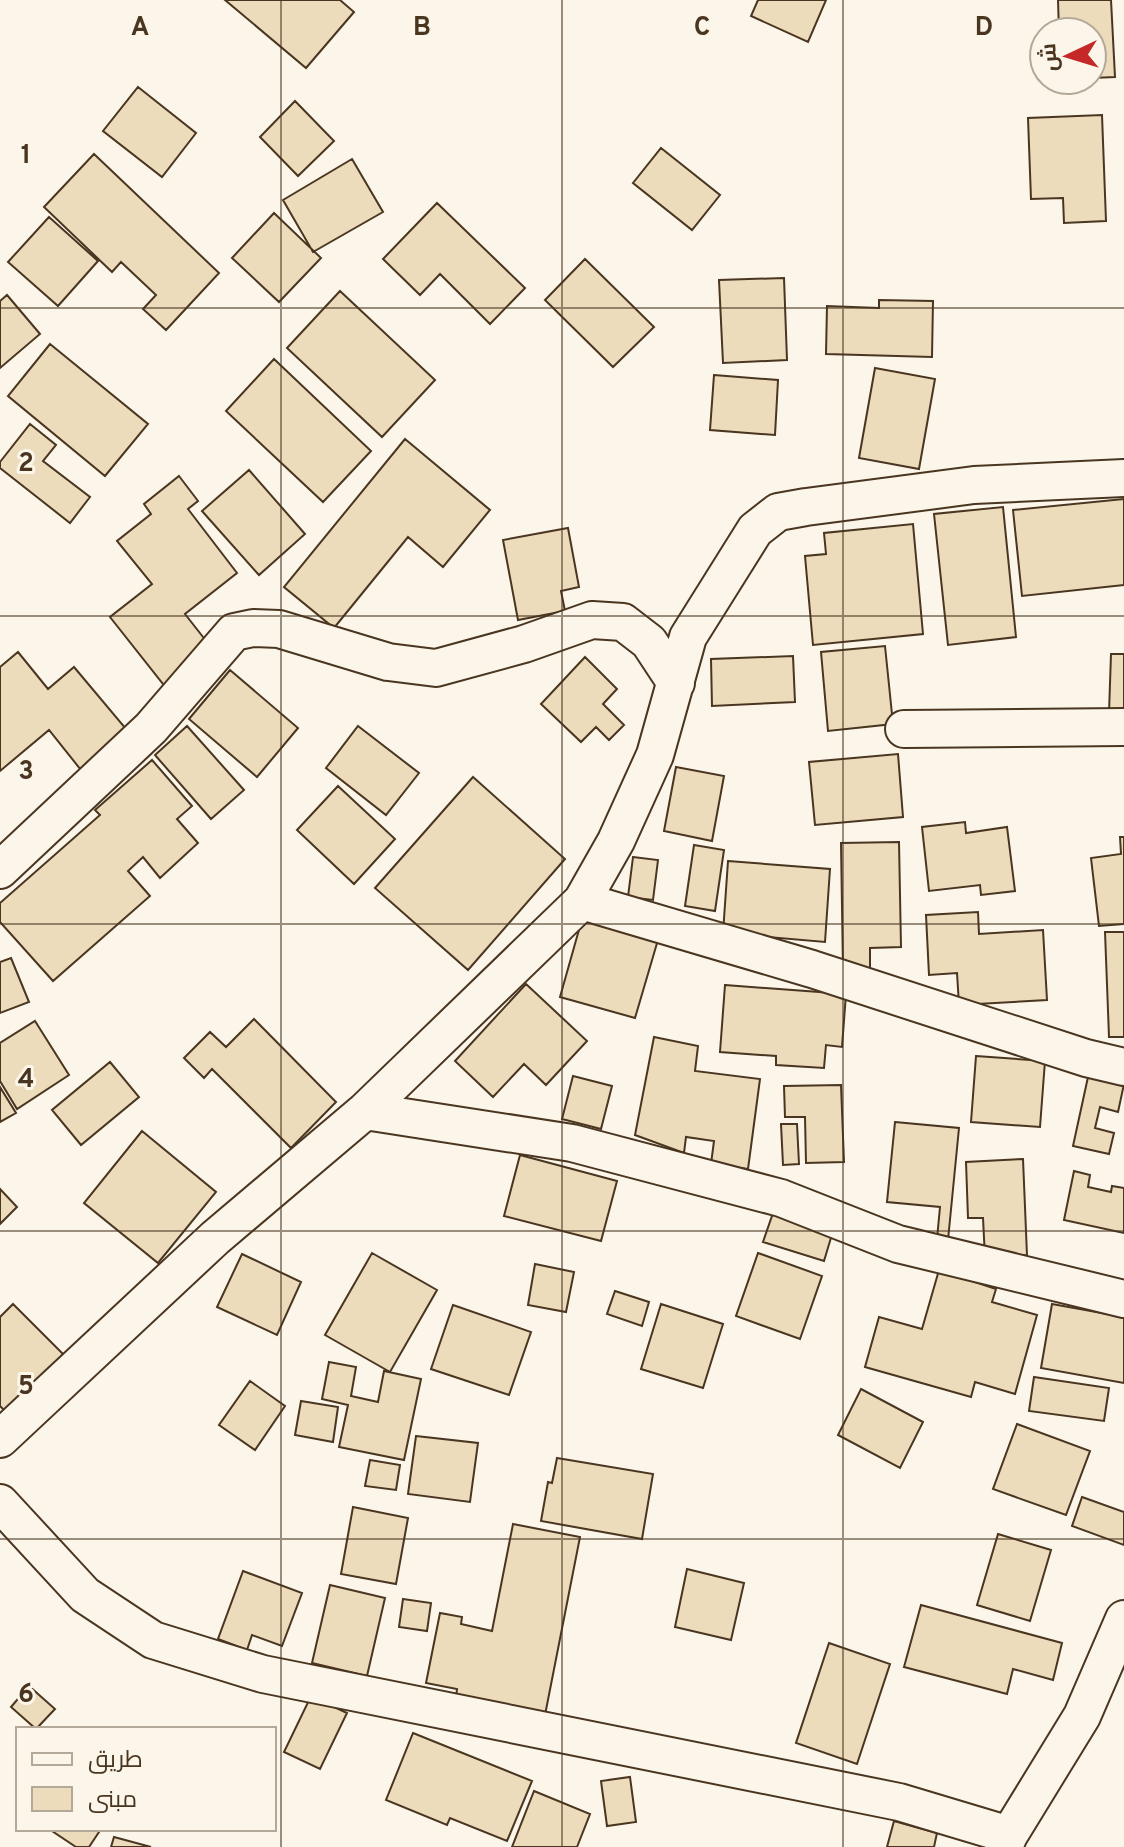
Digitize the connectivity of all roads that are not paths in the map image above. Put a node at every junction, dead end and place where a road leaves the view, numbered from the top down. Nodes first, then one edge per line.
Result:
1 (1124, 478) edge
2 (676, 683) junction
3 (1124, 727) edge
4 (904, 729) dead end
5 (0, 870) edge
6 (582, 901) junction
7 (1124, 1067) edge
8 (365, 1111) junction
9 (1124, 1299) edge
10 (0, 1439) edge
11 (0, 1503) edge
12 (1124, 1619) edge
13 (1007, 1841) edge

1 - 2 street
2 - 5 street
2 - 6 street
3 - 4 street
6 - 7 street
6 - 8 street
8 - 9 street
8 - 10 street
11 - 13 street
12 - 13 street

